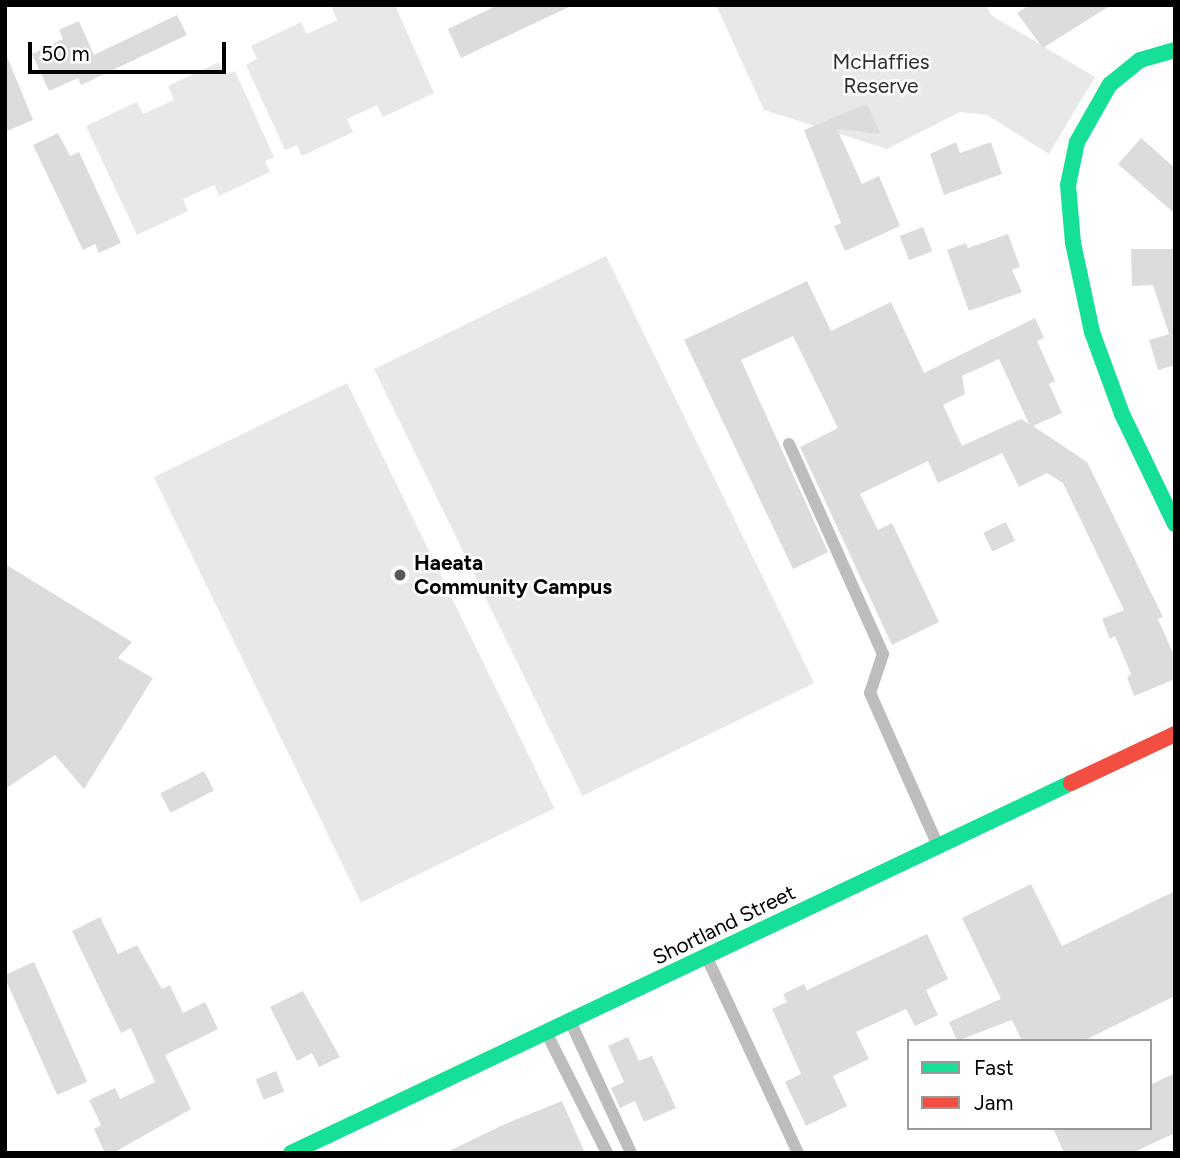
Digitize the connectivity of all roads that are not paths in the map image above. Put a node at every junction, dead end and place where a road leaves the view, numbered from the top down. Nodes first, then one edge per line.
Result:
1 (1175, 50) edge
2 (789, 444) dead end
3 (1175, 524) edge
4 (1175, 734) edge
5 (938, 846) junction
6 (706, 957) junction
7 (571, 1022) junction
8 (547, 1033) junction
9 (291, 1153) edge
10 (607, 1153) edge
11 (631, 1153) edge
12 (798, 1153) edge

1 - 3 street
2 - 5 lane
4 - 5 street, Shortland Street
5 - 6 street, Shortland Street
6 - 7 street, Shortland Street
6 - 12 lane
7 - 8 street, Shortland Street
7 - 11 lane
8 - 9 street, Shortland Street
8 - 10 lane

